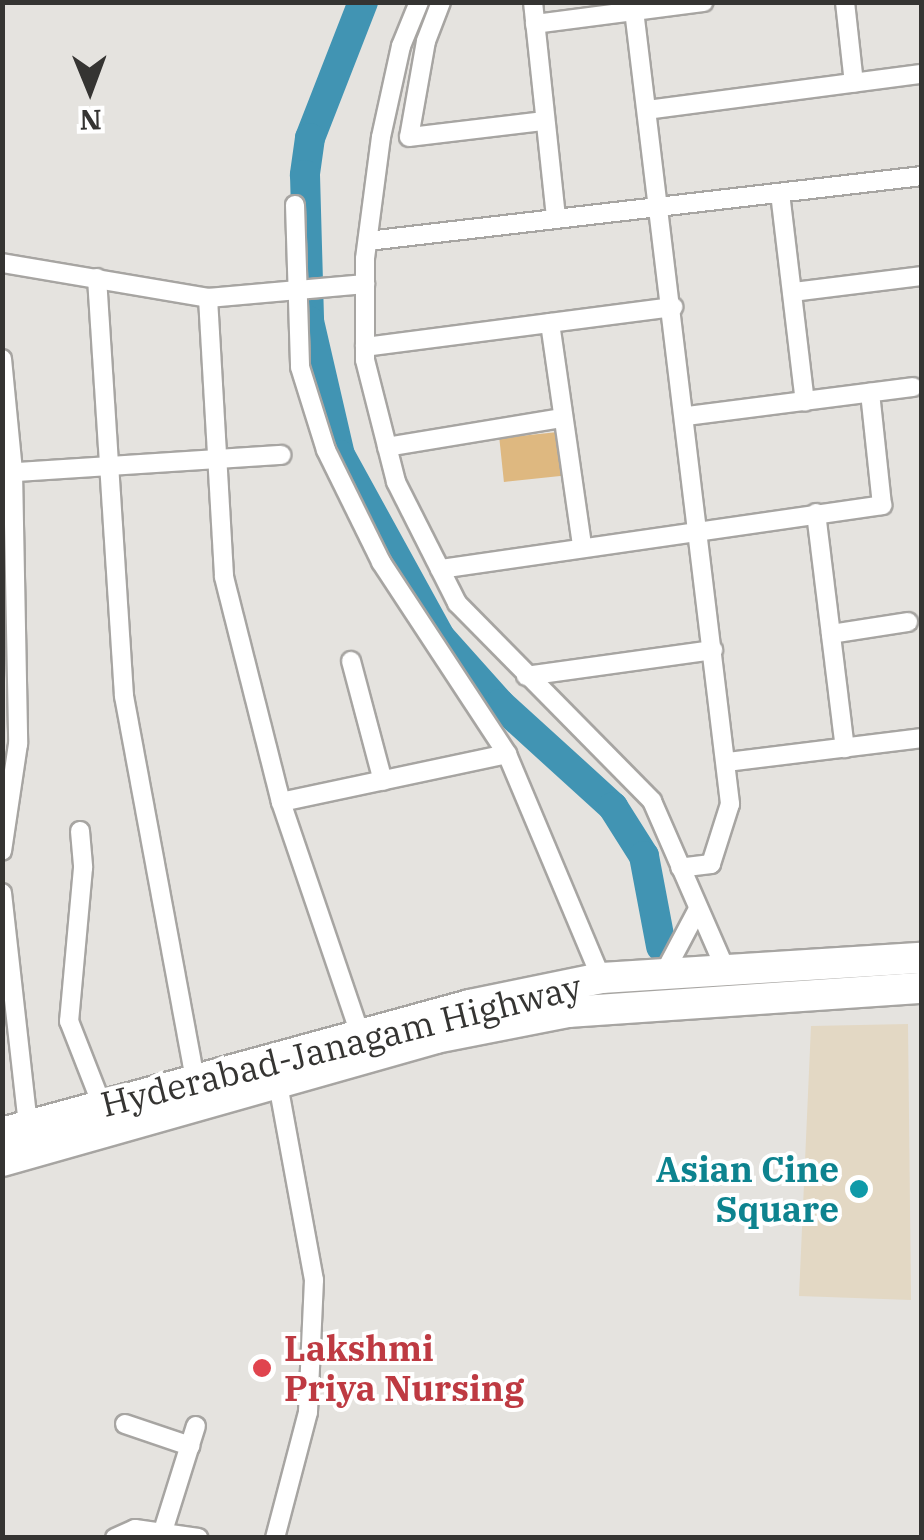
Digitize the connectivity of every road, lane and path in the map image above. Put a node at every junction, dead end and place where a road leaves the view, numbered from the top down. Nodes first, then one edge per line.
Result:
1 (419, 2) edge
2 (441, 2) edge
3 (533, 2) edge
4 (704, 2) edge
5 (845, 2) edge
6 (634, 8) edge
7 (535, 24) junction
8 (922, 74) edge
9 (854, 82) junction
10 (647, 110) junction
11 (544, 120) junction
12 (922, 176) edge
13 (780, 193) junction
14 (295, 205) dead end
15 (660, 206) junction
16 (556, 219) junction
17 (368, 241) junction
18 (2, 263) edge
19 (922, 276) edge
20 (98, 278) junction
21 (365, 284) junction
22 (794, 292) junction
23 (299, 293) junction
24 (208, 298) junction
25 (673, 307) junction
26 (550, 323) junction
27 (365, 347) junction
28 (2, 359) edge
29 (3, 373) edge
30 (913, 387) dead end
31 (870, 393) junction
32 (805, 402) junction
33 (687, 416) junction
34 (563, 418) junction
35 (387, 448) junction
36 (281, 455) dead end
37 (216, 458) junction
38 (110, 466) junction
39 (8, 473) edge
40 (816, 513) junction
41 (700, 529) junction
42 (582, 546) junction
43 (440, 569) junction
44 (908, 622) dead end
45 (831, 634) junction
46 (713, 650) junction
47 (351, 661) dead end
48 (526, 676) junction
49 (922, 738) edge
50 (10, 743) edge
51 (845, 748) junction
52 (507, 754) junction
53 (728, 762) junction
54 (383, 780) junction
55 (281, 802) junction
56 (80, 831) dead end
57 (2, 851) edge
58 (680, 868) junction
59 (2, 892) edge
60 (698, 909) junction
61 (922, 958) edge
62 (727, 973) junction
63 (662, 977) junction
64 (601, 978) junction
65 (922, 988) edge
66 (360, 1034) junction
67 (195, 1080) junction
68 (278, 1083) junction
69 (102, 1105) junction
70 (15, 1129) edge
71 (2, 1161) edge
72 (124, 1424) dead end
73 (196, 1426) dead end
74 (190, 1446) junction
75 (163, 1530) junction
76 (115, 1538) edge
77 (198, 1538) edge
78 (275, 1538) edge

1 - 17 street
2 - 11 street
3 - 7 street
4 - 6 street
5 - 9 street
6 - 7 street
6 - 10 street
7 - 11 street
8 - 9 street
9 - 10 street
10 - 15 street
11 - 16 street
12 - 13 street
13 - 15 street
13 - 22 street
14 - 23 street
15 - 16 street
15 - 25 street
16 - 17 street
17 - 21 street
18 - 20 street
19 - 22 street
20 - 24 street
20 - 38 street
21 - 23 street
21 - 27 street
22 - 32 street
23 - 24 street
23 - 52 street
24 - 37 street
25 - 26 street
25 - 33 street
26 - 27 street
26 - 34 street
27 - 35 street
28 - 29 street
29 - 39 street
30 - 31 street
31 - 32 street
31 - 40 street
32 - 33 street
33 - 41 street
34 - 35 street
34 - 42 street
35 - 43 street
36 - 37 street
37 - 38 street
37 - 55 street
38 - 39 street
38 - 67 street
39 - 50 street
40 - 41 street
40 - 45 street
41 - 42 street
41 - 46 street
42 - 43 street
43 - 48 street
44 - 45 street
45 - 51 street
46 - 48 street
46 - 53 street
47 - 54 street
48 - 58 street
49 - 51 street
50 - 57 street
51 - 53 street
52 - 54 street
52 - 64 street
53 - 58 street
54 - 55 street
55 - 66 street
56 - 69 street
58 - 60 street
59 - 70 street
60 - 62 street
60 - 63 street
61 - 62 highway, Hyderabad-Janagam Highway
62 - 63 highway, Hyderabad-Janagam Highway
63 - 64 highway, Hyderabad-Janagam Highway
64 - 66 highway, Hyderabad-Janagam Highway
65 - 68 highway, Hyderabad-Janagam Highway
66 - 67 highway, Hyderabad-Janagam Highway
67 - 69 highway, Hyderabad-Janagam Highway
68 - 71 highway, Hyderabad-Janagam Highway
68 - 78 street
69 - 70 highway, Hyderabad-Janagam Highway
72 - 74 street
73 - 74 street
74 - 75 street
75 - 76 street
75 - 77 street

